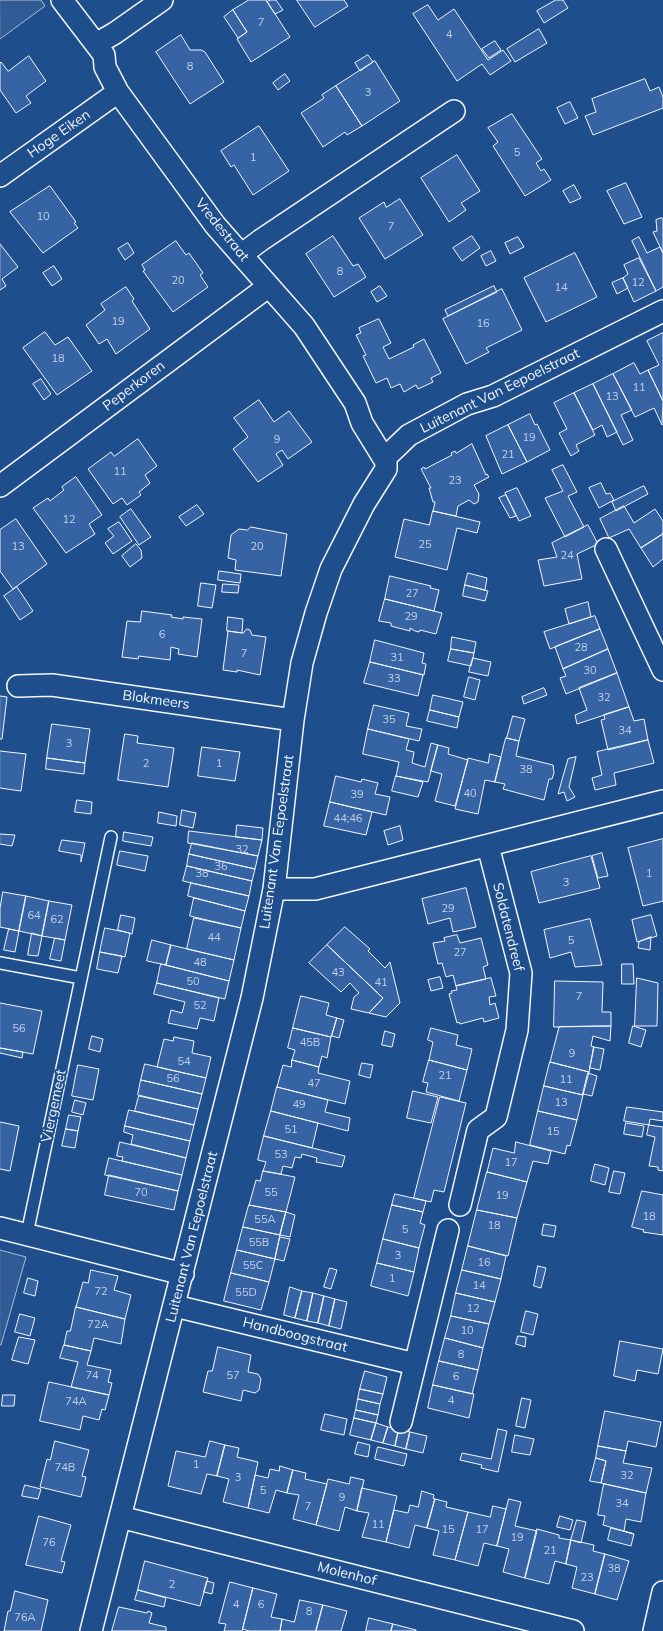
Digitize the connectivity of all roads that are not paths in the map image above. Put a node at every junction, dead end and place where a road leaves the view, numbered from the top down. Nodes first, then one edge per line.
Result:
1 (62, 0) edge
2 (162, 0) edge
3 (96, 44) junction
4 (118, 92) junction
5 (454, 111) dead end
6 (0, 176) edge
7 (242, 255) junction
8 (269, 286) junction
9 (663, 311) edge
10 (384, 458) junction
11 (0, 486) edge
12 (606, 550) dead end
13 (663, 670) edge
14 (18, 686) dead end
15 (293, 720) junction
16 (663, 802) edge
17 (111, 837) dead end
18 (488, 846) junction
19 (274, 889) junction
20 (0, 963) edge
21 (81, 978) junction
22 (460, 1205) dead end
23 (0, 1228) edge
24 (448, 1230) dead end
25 (27, 1234) junction
26 (183, 1274) junction
27 (175, 1306) junction
28 (415, 1364) junction
29 (401, 1422) dead end
30 (120, 1517) junction
31 (663, 1592) edge
32 (91, 1631) edge
33 (573, 1631) edge
34 (654, 1631) edge

1 - 3 street, Vredestraat
2 - 3 street
3 - 4 street, Vredestraat
4 - 6 street, Hoge Eiken
4 - 7 street, Vredestraat
5 - 7 street
7 - 8 street, Vredestraat
8 - 10 street, Vredestraat
8 - 11 street, Peperkoren
9 - 10 street, Luitenant Van Eepoelstraat
10 - 15 street, Luitenant Van Eepoelstraat
12 - 13 street
14 - 15 street, Blokmeers
15 - 19 street, Luitenant Van Eepoelstraat
16 - 18 street
17 - 21 lane, Viergemeet
18 - 19 street
18 - 22 street, Soldatendreef
19 - 26 street, Luitenant Van Eepoelstraat
20 - 21 lane
21 - 25 lane, Viergemeet
23 - 25 street
24 - 28 street
25 - 26 street
26 - 27 street, Luitenant Van Eepoelstraat
27 - 28 street, Handboogstraat
27 - 30 street, Luitenant Van Eepoelstraat
28 - 29 street
30 - 32 street, Luitenant Van Eepoelstraat
30 - 33 street, Molenhof
31 - 34 street

